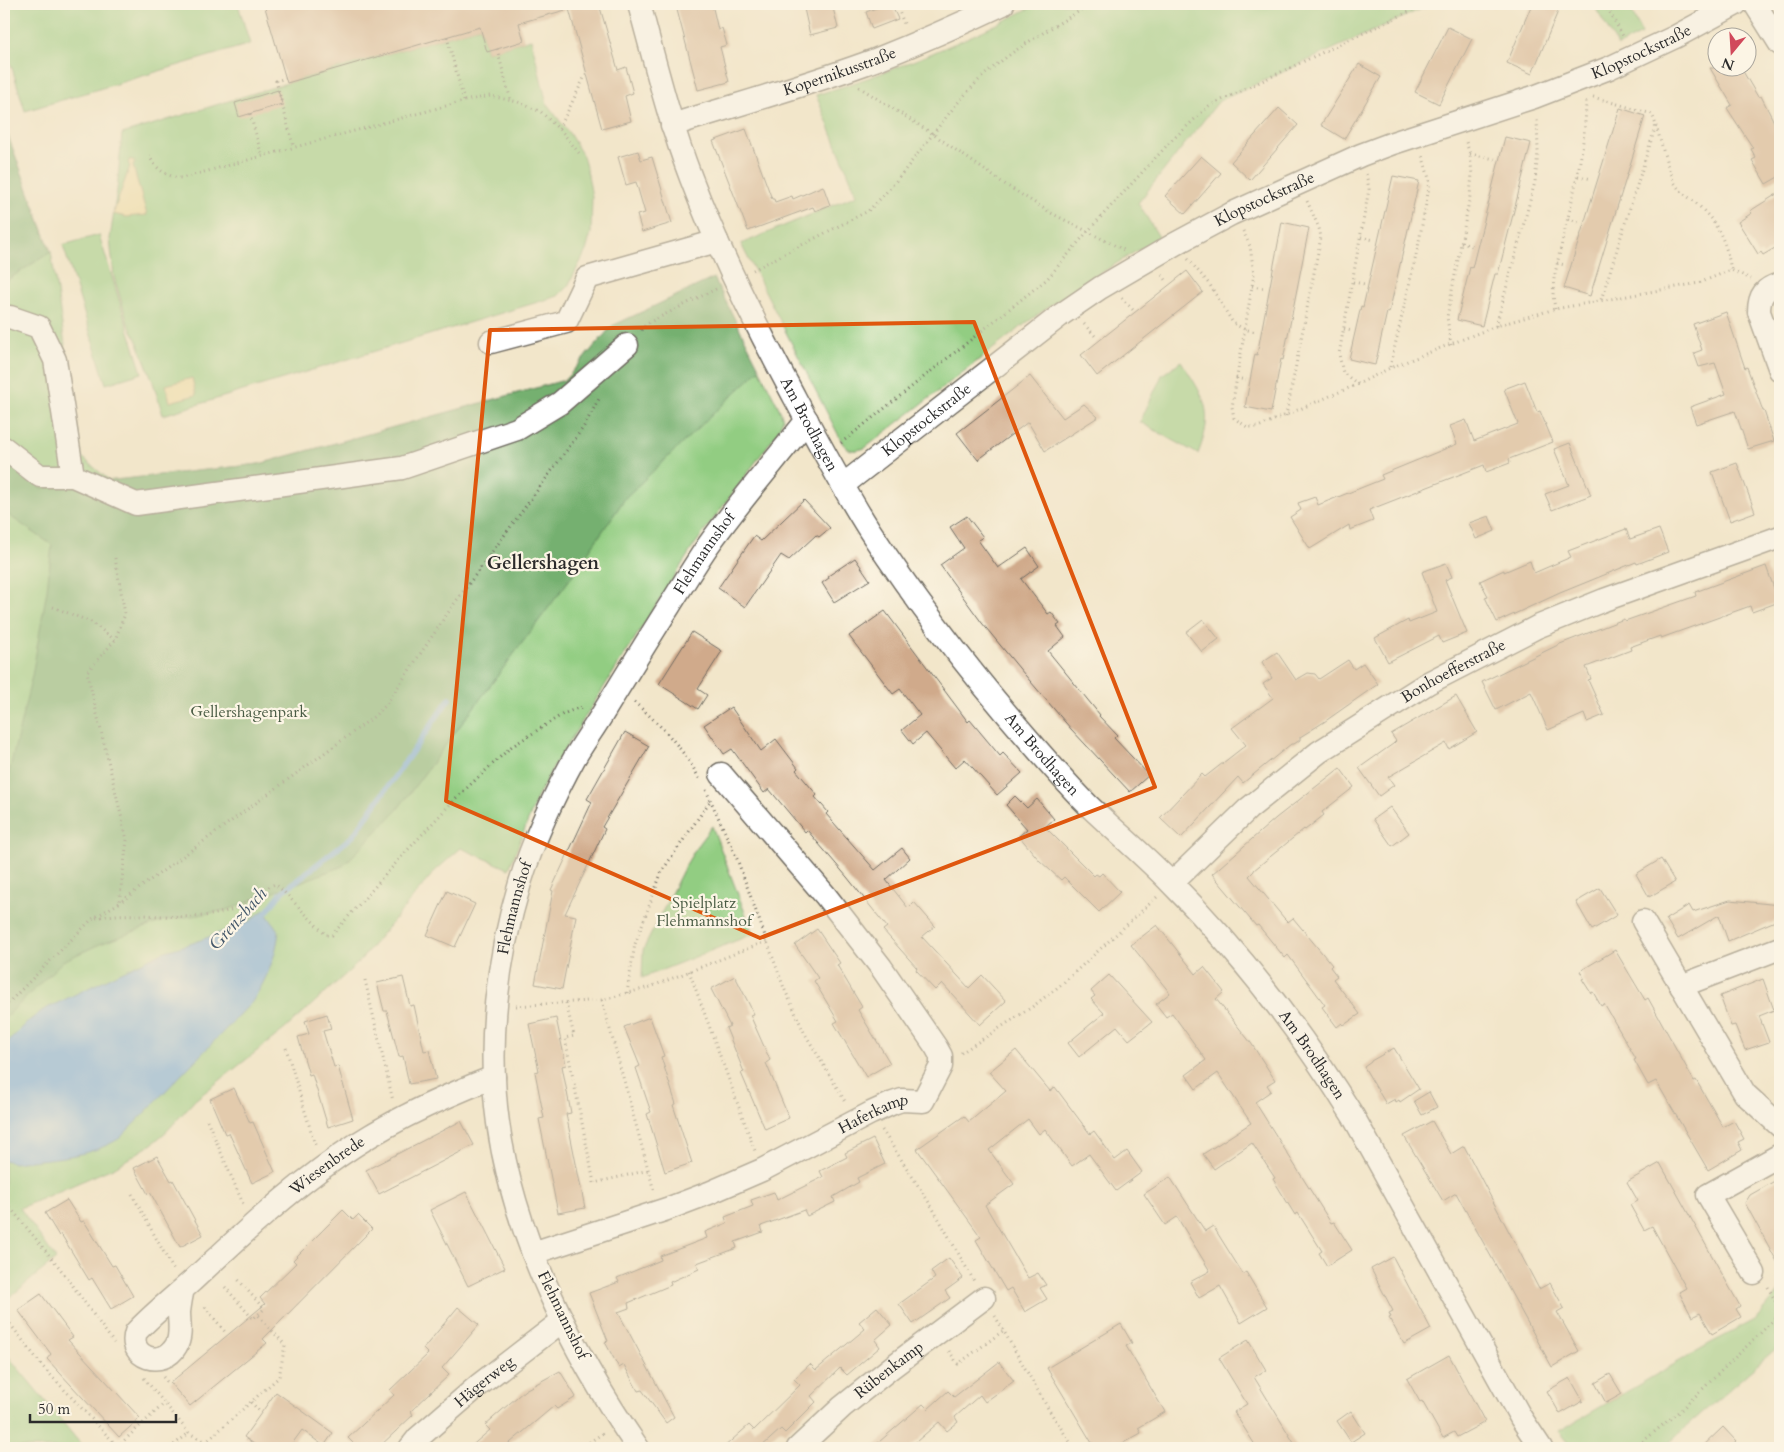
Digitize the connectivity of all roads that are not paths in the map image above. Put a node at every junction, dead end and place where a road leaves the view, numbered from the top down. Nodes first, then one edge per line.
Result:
1 (639, 4) edge
2 (1003, 4) edge
3 (1736, 4) edge
4 (1755, 4) edge
5 (1780, 44) edge
6 (672, 125) junction
7 (717, 241) junction
8 (1775, 285) edge
9 (4, 317) edge
10 (491, 342) dead end
11 (627, 345) road end
12 (1780, 370) edge
13 (807, 420) junction
14 (4, 448) edge
15 (74, 476) junction
16 (843, 485) junction
17 (1780, 537) edge
18 (721, 774) dead end
19 (1172, 883) junction
20 (1643, 921) dead end
21 (1780, 948) edge
22 (1681, 986) junction
23 (494, 1077) junction
24 (1780, 1126) edge
25 (1780, 1155) edge
26 (533, 1253) junction
27 (1754, 1274) dead end
28 (184, 1289) road end
29 (984, 1298) dead end
30 (562, 1321) junction
31 (410, 1448) edge
32 (638, 1448) edge
33 (798, 1448) edge
34 (1540, 1448) edge

1 - 6 street, Am Brodhagen
2 - 6 street, Kopernikusstraße
3 - 16 street, Klopstockstraße
4 - 5 street
6 - 7 street, Am Brodhagen
7 - 10 street
7 - 13 street, Am Brodhagen
8 - 12 street
9 - 15 street
11 - 15 street
13 - 16 street, Am Brodhagen
13 - 23 street, Flehmannshof
14 - 15 street
16 - 19 street, Am Brodhagen
17 - 19 street, Bonhoefferstraße
18 - 26 street, Haferkamp
19 - 34 street, Am Brodhagen
20 - 22 street
21 - 22 street
22 - 24 street
23 - 26 street, Flehmannshof
23 - 28 street, Wiesenbrede
25 - 27 street
26 - 30 street, Flehmannshof
29 - 33 street, Rübenkamp
30 - 31 street, Hägerweg
30 - 32 street, Flehmannshof

